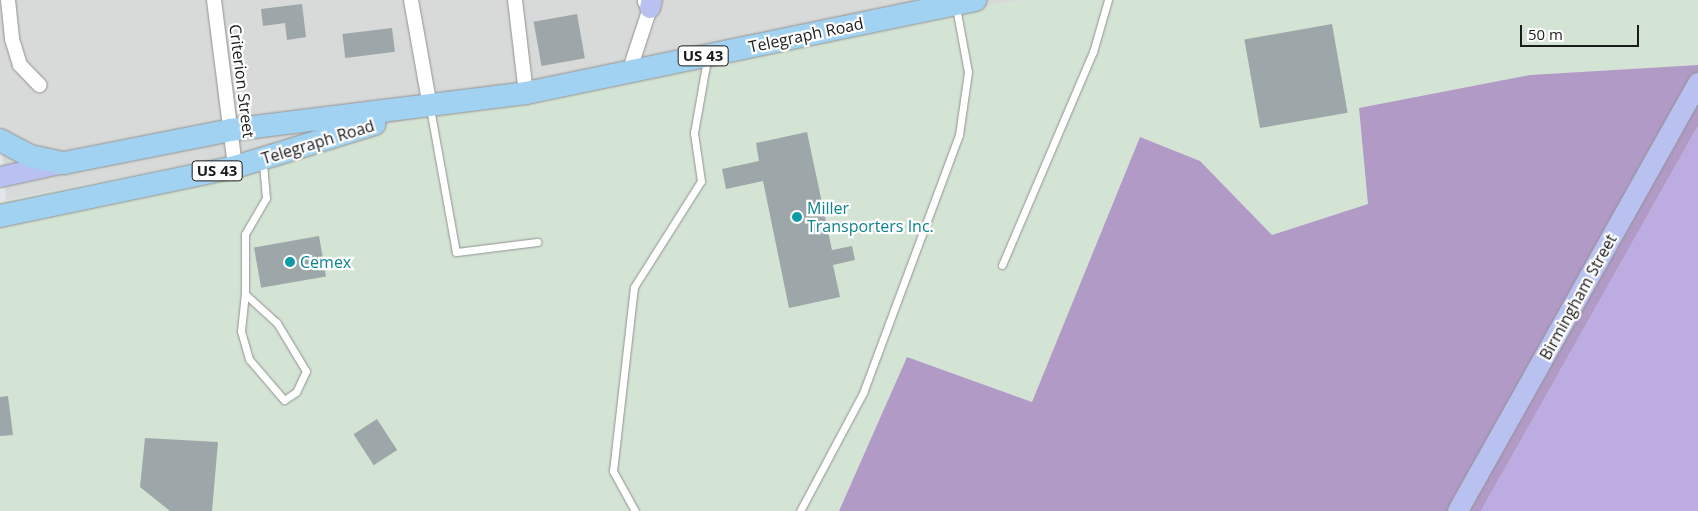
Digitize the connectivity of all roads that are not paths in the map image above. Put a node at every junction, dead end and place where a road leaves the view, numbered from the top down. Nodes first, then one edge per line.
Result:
1 (8, 0) edge
2 (214, 0) edge
3 (411, 0) edge
4 (515, 0) edge
5 (1108, 0) edge
6 (965, 2) edge
7 (648, 3) edge
8 (708, 55) junction
9 (629, 72) junction
10 (1698, 83) edge
11 (39, 86) dead end
12 (526, 94) junction
13 (430, 107) junction
14 (230, 130) junction
15 (0, 140) edge
16 (263, 158) junction
17 (64, 163) junction
18 (235, 167) junction
19 (0, 177) edge
20 (0, 216) edge
21 (537, 242) dead end
22 (1002, 265) dead end
23 (246, 294) junction
24 (635, 511) edge
25 (800, 511) edge
26 (1458, 511) edge

1 - 11 street
2 - 14 street, Criterion Street
3 - 13 street
4 - 12 street
5 - 22 lane
6 - 8 main road, Telegraph Road / US 43
6 - 25 lane
7 - 9 street
8 - 9 main road, Telegraph Road / US 43
8 - 24 lane
9 - 12 main road, Telegraph Road / US 43
10 - 26 street, Birmingham Street
12 - 13 main road, Telegraph Road / US 43
13 - 14 main road, Telegraph Road / US 43
13 - 16 main road, Telegraph Road / US 43
13 - 21 lane
14 - 17 main road, Telegraph Road / US 43
14 - 18 street, Criterion Street
15 - 17 main road
16 - 18 main road, Telegraph Road / US 43
16 - 23 lane
17 - 19 street, Telegraph Road
18 - 20 main road, Telegraph Road / US 43
23 - 23 lane

